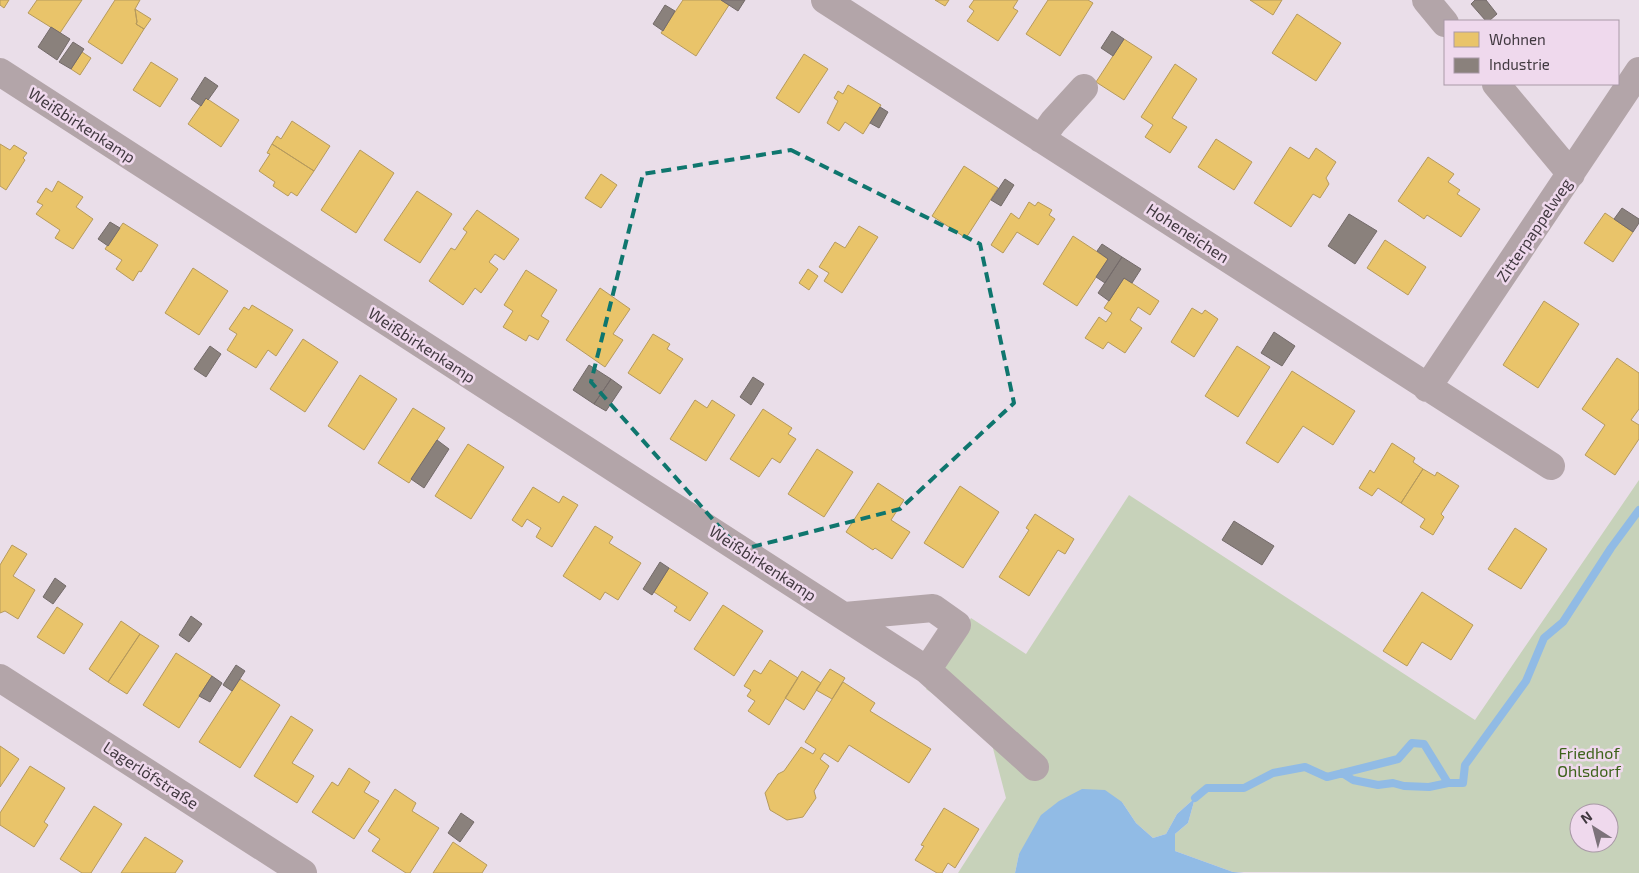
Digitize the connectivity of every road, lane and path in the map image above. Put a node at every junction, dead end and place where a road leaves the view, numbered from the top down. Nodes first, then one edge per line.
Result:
1 (825, 0) edge
2 (1426, 0) edge
3 (1444, 22) edge
4 (1639, 71) edge
5 (0, 72) edge
6 (1497, 85) edge
7 (1084, 88) dead end
8 (1041, 139) junction
9 (1571, 174) junction
10 (1428, 388) junction
11 (1551, 466) dead end
12 (845, 616) junction
13 (927, 670) junction
14 (0, 678) edge
15 (1035, 767) dead end
16 (302, 873) edge

1 - 8 street, Hoheneichen
2 - 3 street
4 - 9 street, Zitterpappelweg
5 - 12 street, Weißbirkenkamp
6 - 9 street
7 - 8 street
8 - 10 street, Hoheneichen
9 - 10 street, Zitterpappelweg
10 - 11 street, Hoheneichen
12 - 13 street, Weißbirkenkamp
12 - 13 street
13 - 15 street, Weißbirkenkamp
14 - 16 street, Lagerlöfstraße

